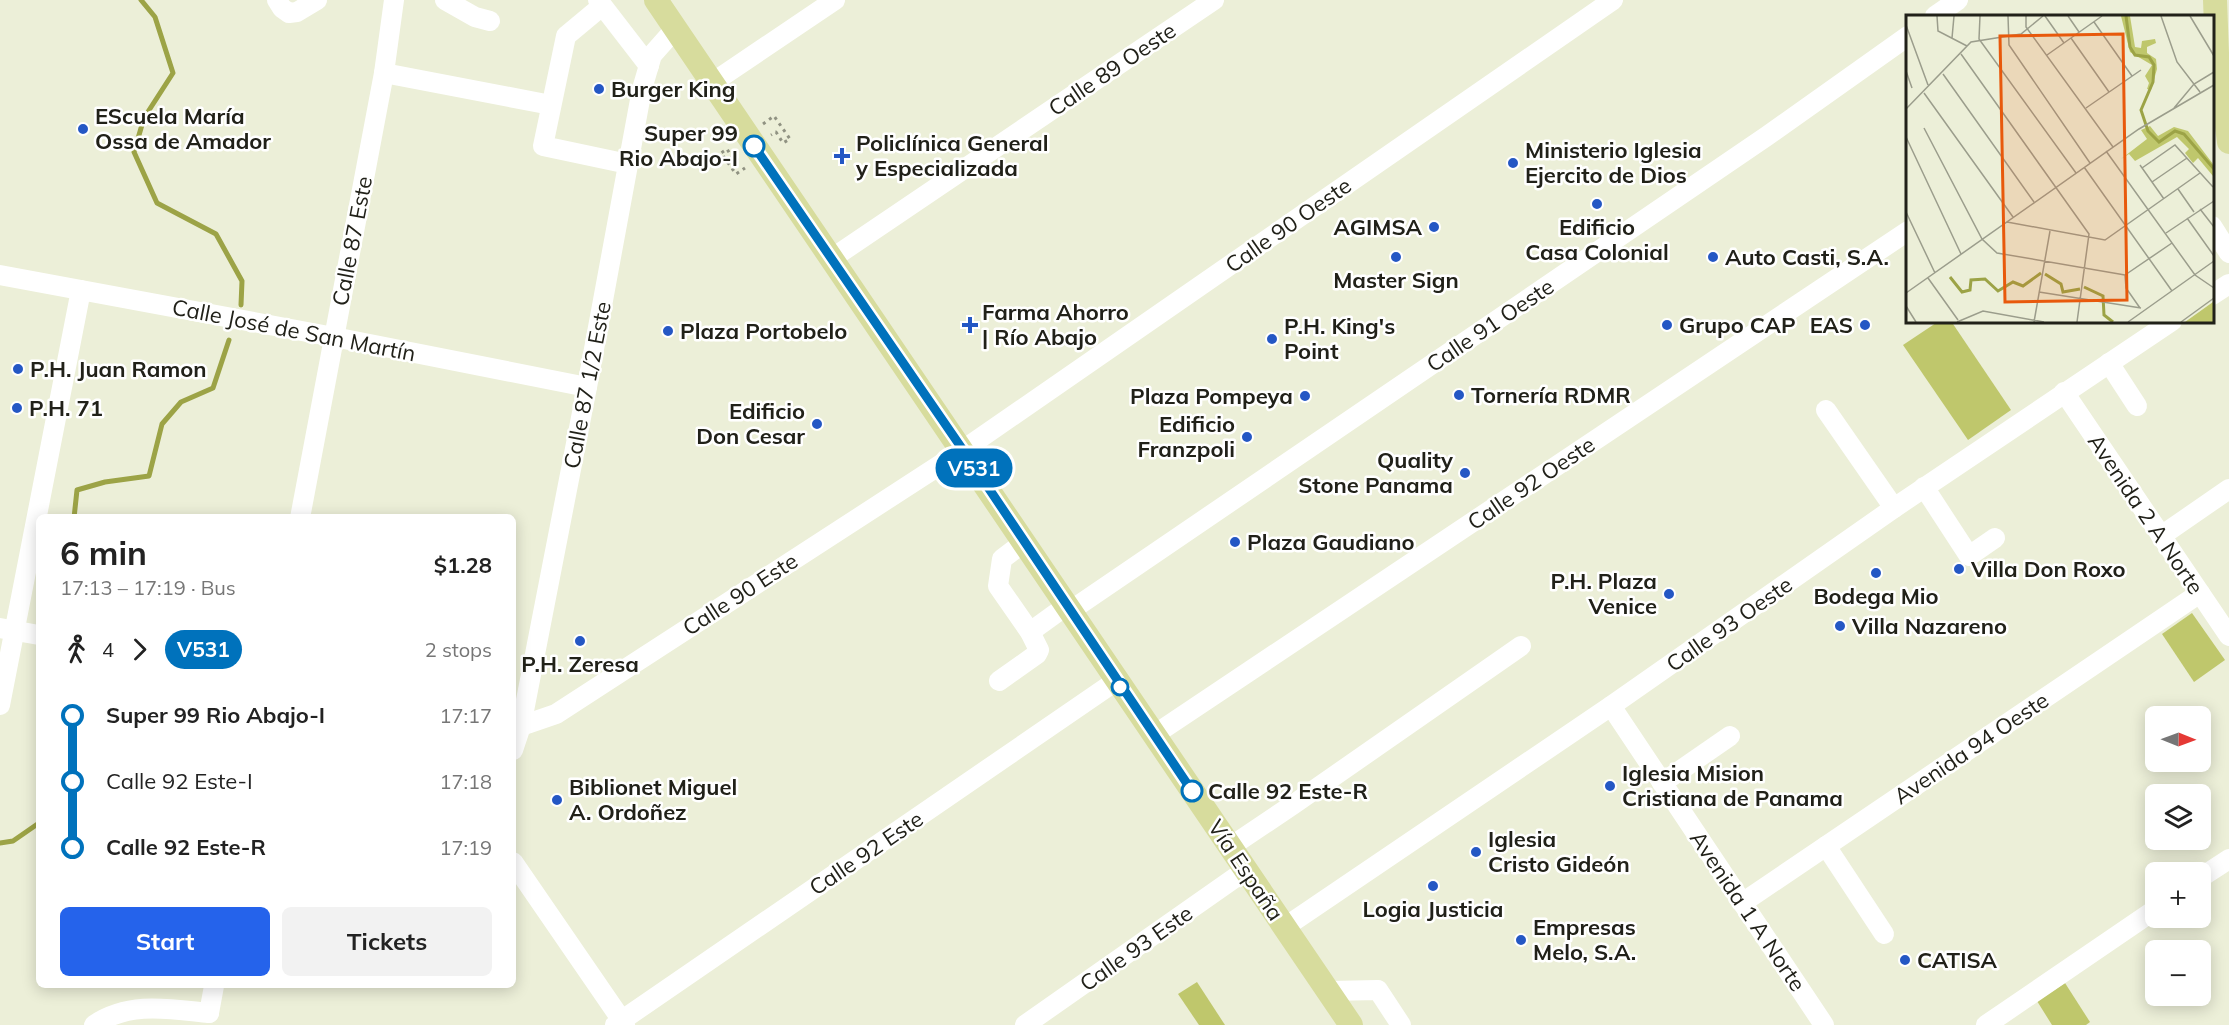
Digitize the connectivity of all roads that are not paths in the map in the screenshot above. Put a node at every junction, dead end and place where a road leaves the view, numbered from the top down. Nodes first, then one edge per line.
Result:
1 (277, 0) edge
2 (317, 0) edge
3 (394, 0) edge
4 (445, 0) edge
5 (656, 0) edge
6 (835, 0) edge
7 (1214, 0) edge
8 (1613, 0) edge
9 (1958, 0) edge
10 (2215, 0) edge
11 (600, 3) edge
12 (1936, 15) edge
13 (490, 21) dead end
14 (675, 29) junction
15 (1906, 37) edge
16 (2219, 53) edge
17 (649, 66) junction
18 (384, 73) junction
19 (712, 83) junction
20 (551, 105) junction
21 (2229, 142) edge
22 (628, 164) junction
23 (2214, 229) edge
24 (1906, 232) edge
25 (2229, 253) edge
26 (831, 259) junction
27 (0, 275) edge
28 (2229, 284) edge
29 (81, 290) junction
30 (2214, 294) edge
31 (2170, 322) edge
32 (334, 337) junction
33 (2109, 363) junction
34 (587, 387) junction
35 (2064, 392) junction
36 (2137, 406) dead end
37 (1826, 410) dead end
38 (963, 450) junction
39 (1924, 488) junction
40 (2229, 489) edge
41 (1894, 508) junction
42 (301, 514) edge
43 (2161, 536) junction
44 (1995, 538) dead end
45 (1023, 543) junction
46 (2200, 593) junction
47 (1068, 608) junction
48 (7, 629) edge
49 (1030, 632) junction
50 (36, 634) edge
51 (2229, 636) edge
52 (1521, 645) dead end
53 (999, 681) dead end
54 (1116, 681) junction
55 (0, 705) edge
56 (1611, 706) junction
57 (517, 725) edge
58 (1154, 735) junction
59 (1730, 736) dead end
60 (1662, 783) junction
61 (1826, 846) junction
62 (1230, 847) junction
63 (2229, 859) edge
64 (516, 866) edge
65 (1246, 870) junction
66 (2211, 871) edge
67 (1742, 903) junction
68 (2145, 917) edge
69 (1285, 927) junction
70 (1884, 934) dead end
71 (214, 988) edge
72 (1329, 991) junction
73 (213, 1019) edge
74 (621, 1024) edge
75 (94, 1025) edge
76 (1025, 1025) edge
77 (1351, 1025) edge
78 (1401, 1025) edge
79 (1824, 1025) edge
80 (1986, 1025) edge

1 - 2 street
3 - 18 street, Calle 87 Este
4 - 13 street
5 - 14 main road, Vía España
6 - 19 street
7 - 26 street, Calle 89 Oeste
8 - 38 street, Calle 90 Oeste
9 - 12 street
10 - 16 main road
11 - 17 street
11 - 20 street
14 - 17 street, Calle 87 1/2 Este
14 - 19 main road, Vía España
15 - 47 street, Calle 91 Oeste
16 - 21 main road
17 - 22 street, Calle 87 1/2 Este
18 - 20 street
18 - 32 street, Calle 87 Este
19 - 26 main road, Vía España
20 - 22 street
22 - 34 street, Calle 87 1/2 Este
23 - 25 street
24 - 58 street, Calle 92 Oeste
26 - 38 main road, Vía España
27 - 29 street, Calle José de San Martín
28 - 30 street
29 - 32 street, Calle José de San Martín
29 - 48 street
31 - 33 street, Calle 93 Oeste
32 - 34 street, Calle José de San Martín
32 - 42 street, Calle 87 Este
33 - 35 street, Calle 93 Oeste
33 - 36 street
34 - 57 street, Calle 87 1/2 Este
35 - 39 street, Calle 93 Oeste
35 - 43 street, Avenida 2 A Norte
37 - 41 street
38 - 45 main road, Vía España
38 - 57 street, Calle 90 Este
39 - 41 street, Calle 93 Oeste
39 - 44 street
40 - 43 street
41 - 56 street, Calle 93 Oeste
43 - 46 street, Avenida 2 A Norte
45 - 47 main road, Vía España
45 - 49 street
46 - 51 street, Avenida 2 A Norte
46 - 61 street, Avenida 94 Oeste
47 - 49 street, Calle 91 Oeste
47 - 54 main road, Vía España
48 - 50 street
48 - 55 street
49 - 53 street
52 - 62 street
54 - 58 main road, Vía España
54 - 74 street, Calle 92 Este
56 - 60 street, Avenida 1 A Norte
56 - 69 street, Calle 93 Oeste
58 - 62 main road, Vía España
59 - 60 street
60 - 67 street, Avenida 1 A Norte
61 - 67 street, Avenida 94 Oeste
61 - 70 street
62 - 65 main road, Vía España
63 - 66 street
64 - 74 street
65 - 69 main road, Vía España
65 - 76 street, Calle 93 Este
67 - 79 street, Avenida 1 A Norte
68 - 80 street
69 - 72 main road, Vía España
71 - 73 street
72 - 77 main road, Vía España
72 - 78 street
73 - 75 street

